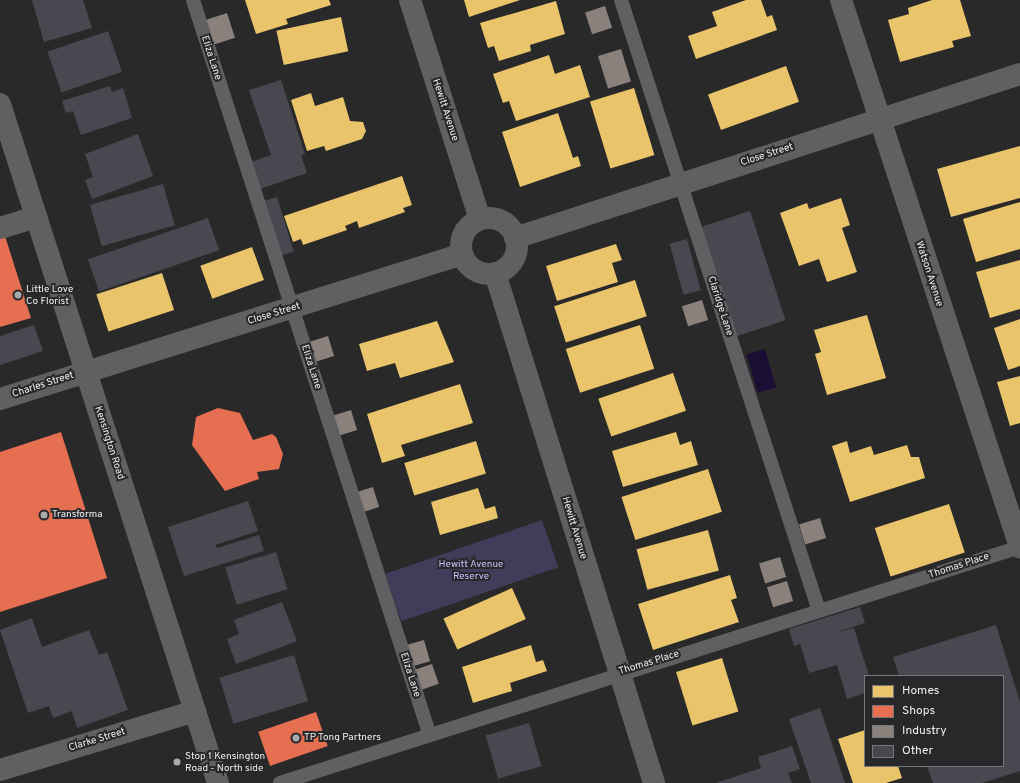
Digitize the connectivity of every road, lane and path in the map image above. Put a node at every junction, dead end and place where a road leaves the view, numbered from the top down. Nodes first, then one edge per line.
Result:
1 (193, 0) edge
2 (410, 0) edge
3 (621, 0) edge
4 (841, 0) edge
5 (1020, 74) edge
6 (0, 104) edge
7 (878, 119) junction
8 (680, 183) junction
9 (36, 217) junction
10 (480, 219) junction
11 (0, 228) edge
12 (515, 238) junction
13 (462, 254) junction
14 (495, 273) junction
15 (292, 308) junction
16 (86, 372) junction
17 (0, 399) edge
18 (1020, 547) edge
19 (819, 611) junction
20 (618, 672) junction
21 (195, 711) junction
22 (429, 734) junction
23 (0, 770) edge
24 (218, 783) edge
25 (280, 783) edge
26 (654, 783) edge

1 - 15 lane, Eliza Lane
2 - 10 street, Hewitt Avenue
3 - 8 lane, Claridge Lane
4 - 7 street, Watson Avenue
5 - 7 street, Close Street
6 - 9 street, Kensington Road
7 - 8 street, Close Street
7 - 18 street, Watson Avenue
8 - 12 street, Close Street
8 - 19 lane, Claridge Lane
9 - 11 street
9 - 16 street, Kensington Road
10 - 12 street
10 - 13 street
12 - 14 street
13 - 14 street
13 - 15 street, Close Street
14 - 20 street, Hewitt Avenue
15 - 16 street, Close Street
15 - 22 lane, Eliza Lane
16 - 17 street, Charles Street
16 - 21 street, Kensington Road
18 - 19 lane, Thomas Place
19 - 20 lane, Thomas Place
20 - 22 lane, Thomas Place
20 - 26 street, Hewitt Avenue
21 - 23 street, Clarke Street
21 - 24 street, Kensington Road
22 - 25 lane, Thomas Place

